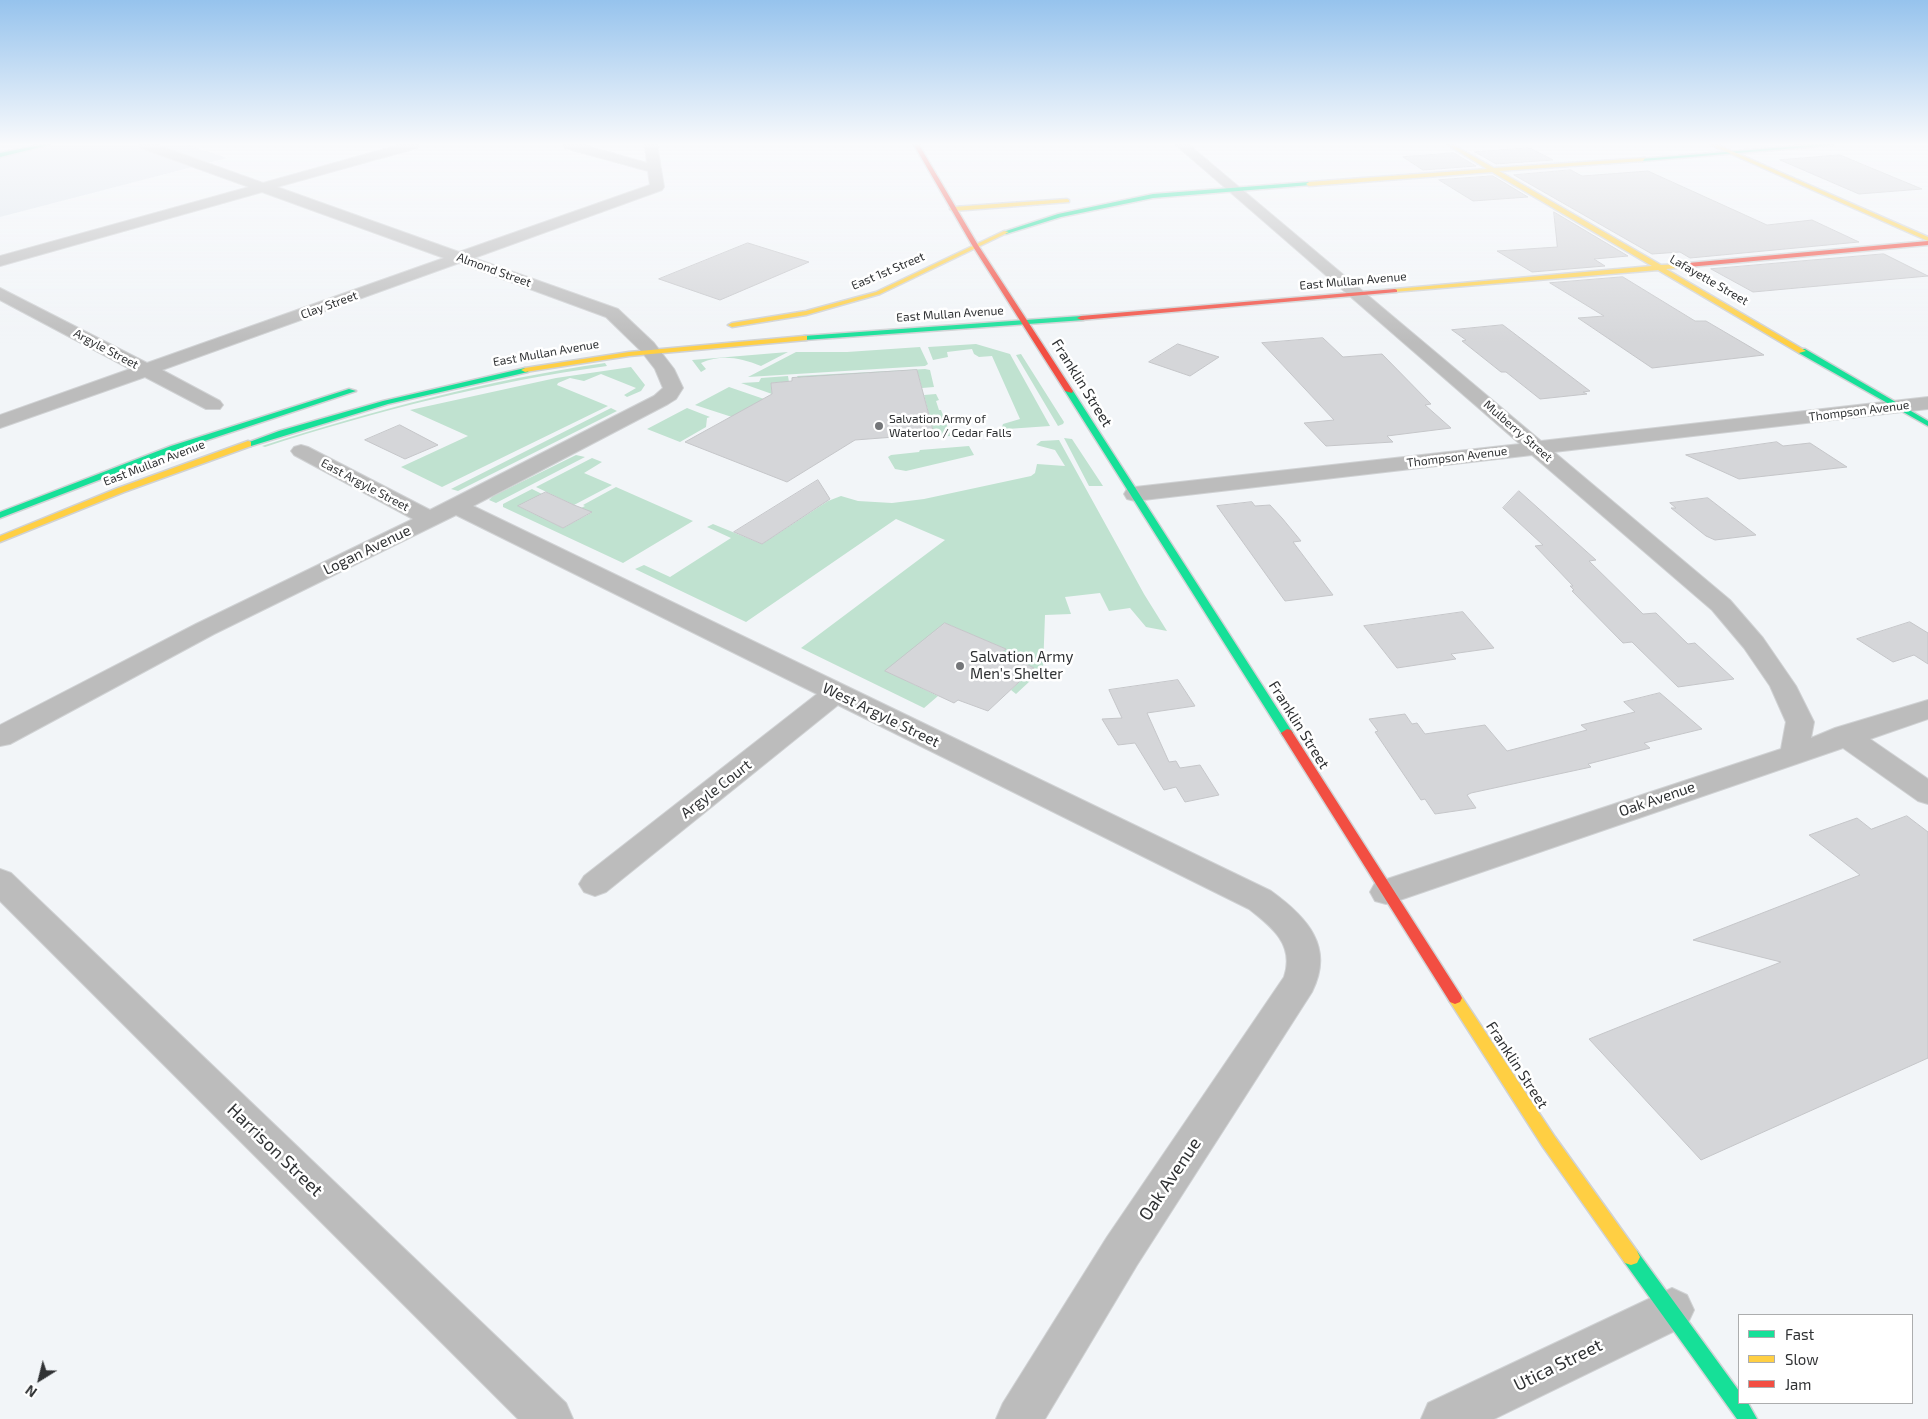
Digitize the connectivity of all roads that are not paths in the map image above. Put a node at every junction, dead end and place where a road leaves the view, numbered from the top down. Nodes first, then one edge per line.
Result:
1 (177, 211) edge
2 (330, 211) edge
3 (590, 211) edge
4 (955, 211) edge
5 (1071, 211) edge
6 (1258, 211) edge
7 (1564, 211) edge
8 (1866, 211) edge
9 (1928, 238) edge
10 (1928, 243) edge
11 (975, 245) junction
12 (460, 258) junction
13 (0, 261) edge
14 (1661, 268) junction
15 (0, 293) edge
16 (1358, 294) junction
17 (1026, 323) junction
18 (724, 326) dead end
19 (632, 337) joint
20 (653, 343) junction
21 (146, 370) junction
22 (361, 389) dead end
23 (1928, 403) edge
24 (213, 405) dead end
25 (1898, 406) junction
26 (0, 422) edge
27 (1928, 424) edge
28 (1537, 448) junction
29 (301, 451) dead end
30 (1135, 494) junction
31 (454, 506) junction
32 (0, 515) edge
33 (430, 520) junction
34 (0, 539) edge
35 (836, 693) junction
36 (1928, 709) edge
37 (3, 731) edge
38 (1845, 736) junction
39 (1794, 753) junction
40 (1928, 794) edge
41 (0, 880) edge
42 (595, 884) dead end
43 (1386, 892) junction
44 (1299, 937) joint
45 (1672, 1310) junction
46 (550, 1419) edge
47 (1019, 1419) edge
48 (1444, 1419) edge
49 (1748, 1419) edge

1 - 13 street
2 - 12 street, Almond Street
3 - 12 street, Clay Street
4 - 11 main road, Franklin Street
5 - 11 main road, East 1st Street
6 - 16 street, Mulberry Street
7 - 14 main road, Lafayette Street
8 - 9 main road
10 - 14 main road, East Mullan Avenue
11 - 17 main road, Franklin Street
11 - 18 main road, East 1st Street
12 - 19 street, Almond Street
12 - 21 street, Clay Street
14 - 16 main road, East Mullan Avenue
14 - 25 main road, Lafayette Street
15 - 21 street, Argyle Street
16 - 17 main road, East Mullan Avenue
16 - 28 street, Mulberry Street
17 - 20 main road, East Mullan Avenue
17 - 30 main road, Franklin Street
19 - 20 street, Logan Avenue
20 - 31 street, Logan Avenue
20 - 34 main road, East Mullan Avenue
21 - 24 street, Argyle Street
21 - 26 street, Clay Street
22 - 32 main road, East Mullan Avenue
23 - 25 street, Thompson Avenue
25 - 27 main road, Lafayette Street
25 - 28 street, Thompson Avenue
28 - 30 street, Thompson Avenue
28 - 39 street, Mulberry Street
29 - 33 street, East Argyle Street
30 - 43 main road, Franklin Street
31 - 33 street, Logan Avenue
31 - 35 street, West Argyle Street
33 - 37 street, Logan Avenue
35 - 42 street, Argyle Court
35 - 44 street, West Argyle Street
36 - 38 street, Oak Avenue
38 - 39 street, Oak Avenue
38 - 40 street
39 - 43 street, Oak Avenue
41 - 46 street, Harrison Street
43 - 45 main road, Franklin Street
44 - 47 street, Oak Avenue
45 - 48 street, Utica Street
45 - 49 main road, Franklin Street

